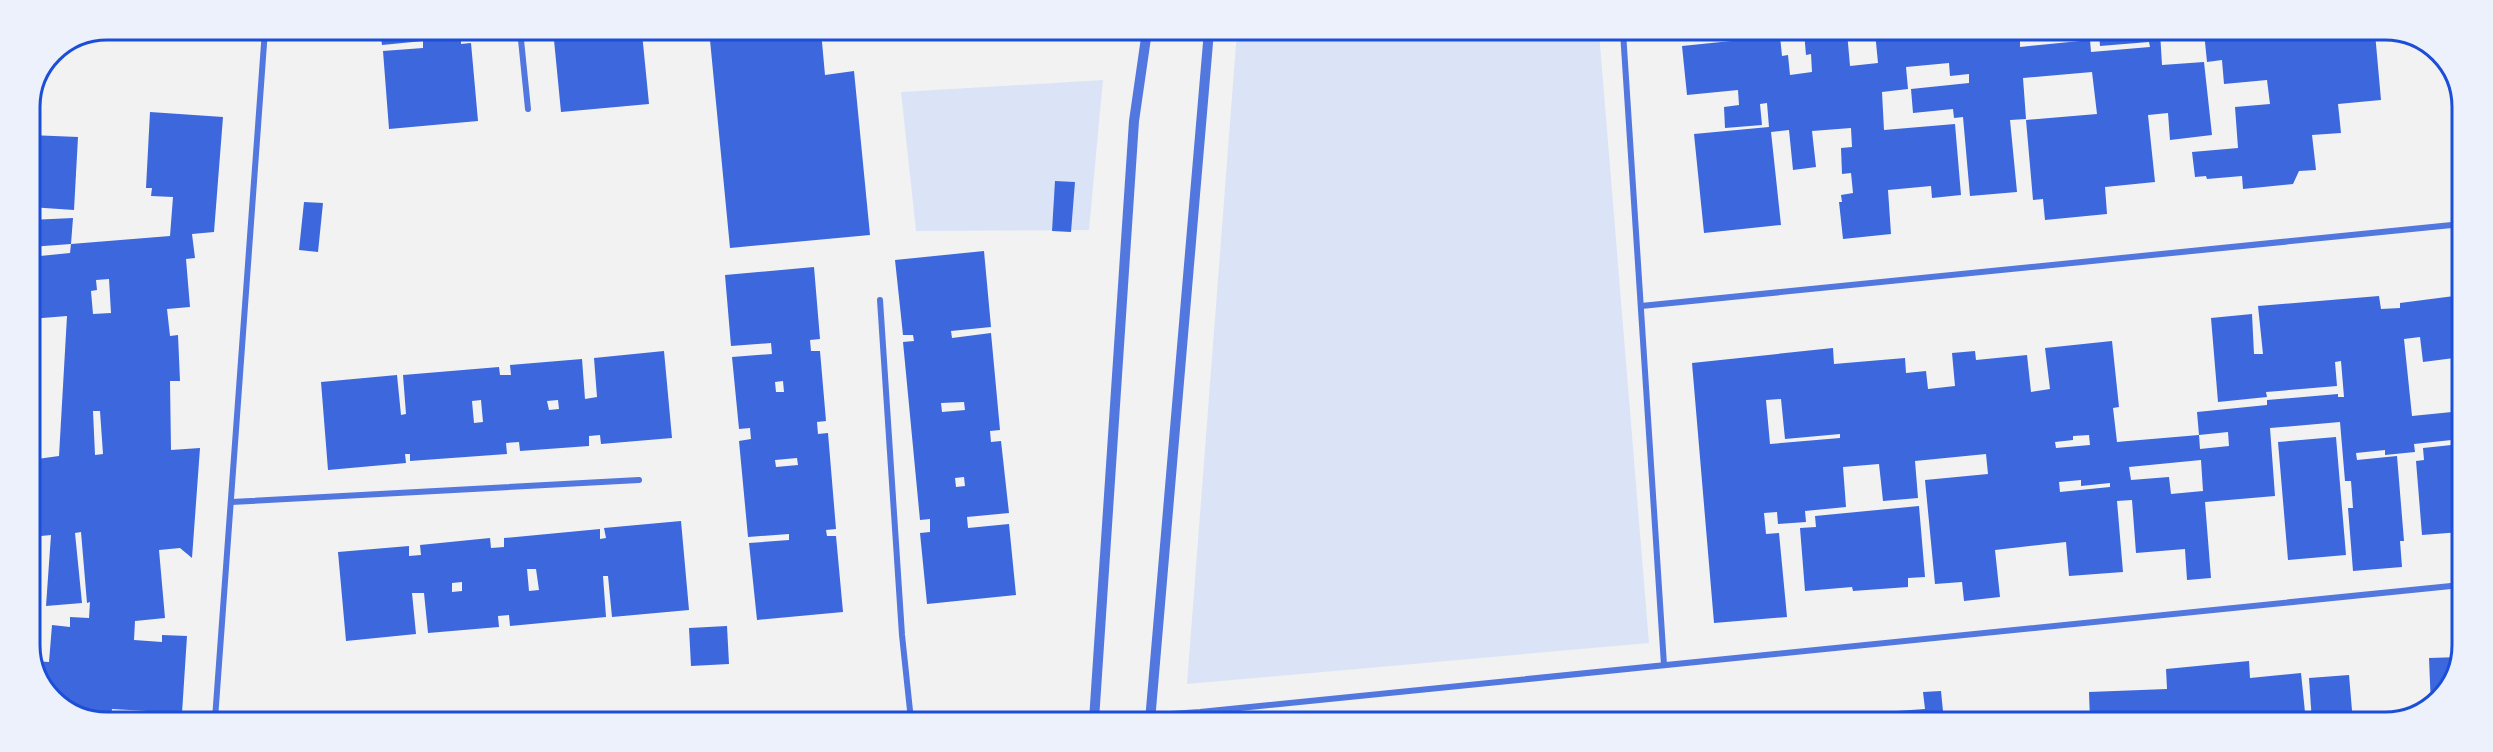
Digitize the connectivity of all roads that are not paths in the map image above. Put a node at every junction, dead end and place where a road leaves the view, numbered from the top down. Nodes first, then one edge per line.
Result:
1 (264, 40) edge
2 (521, 40) edge
3 (1146, 40) edge
4 (1208, 40) edge
5 (1624, 40) edge
6 (528, 109) dead end
7 (2452, 225) edge
8 (880, 300) dead end
9 (1641, 306) junction
10 (639, 480) dead end
11 (231, 502) junction
12 (2452, 586) edge
13 (1664, 665) junction
14 (216, 712) edge
15 (910, 712) edge
16 (1095, 712) edge
17 (1152, 712) edge
18 (1209, 712) edge

1 - 11 street
2 - 6 street
3 - 16 street
4 - 17 street
5 - 9 street
7 - 9 street
8 - 15 street
9 - 13 street
10 - 11 street
11 - 14 street
12 - 13 street
13 - 18 street

